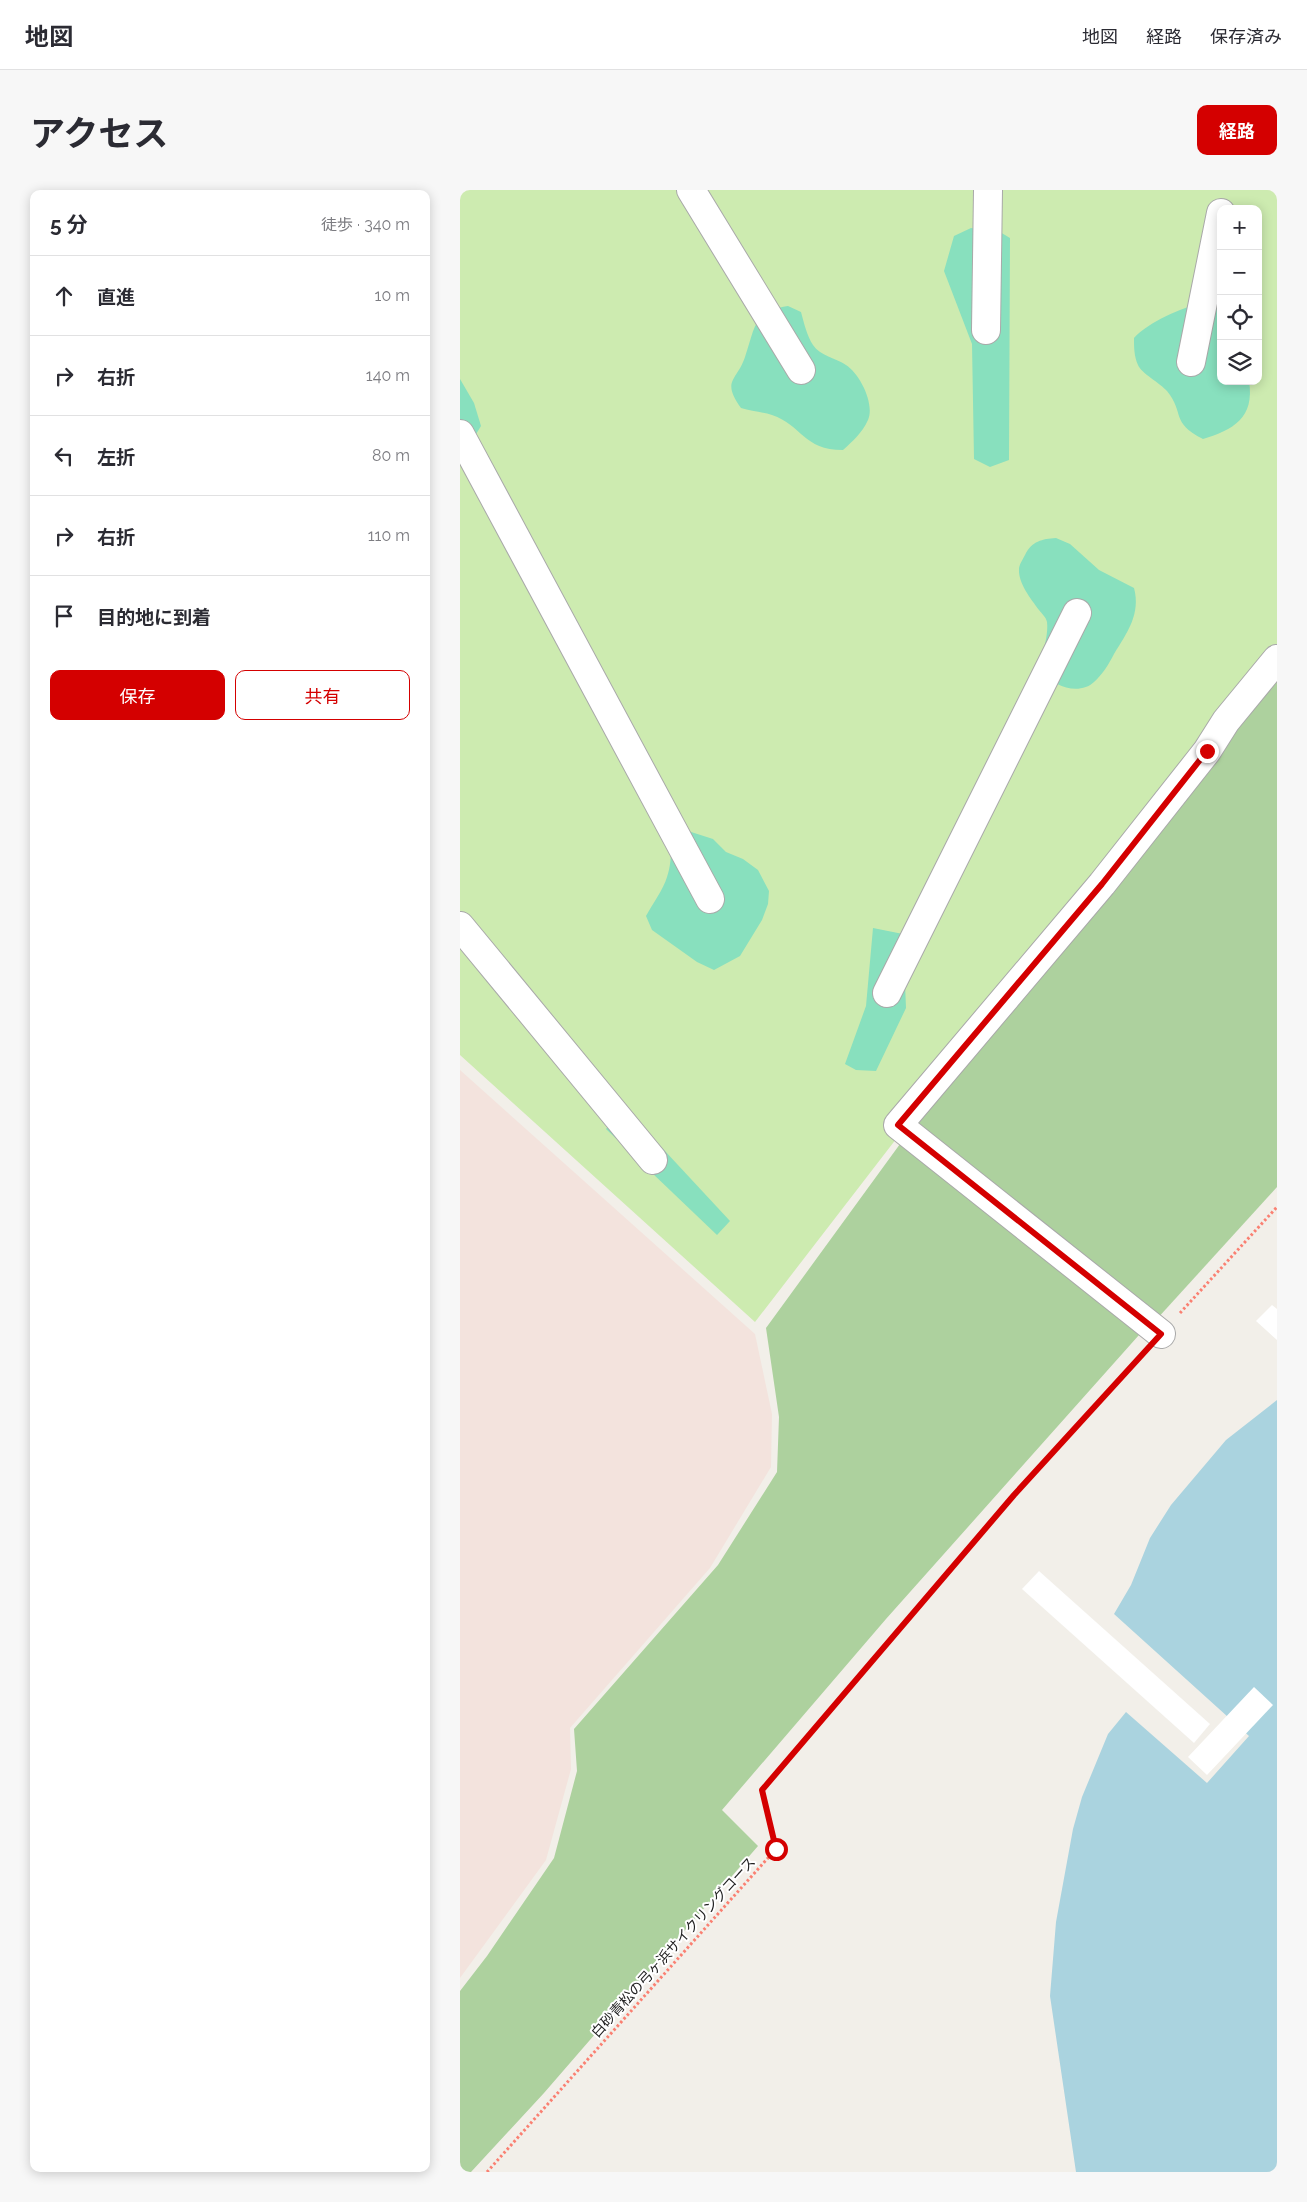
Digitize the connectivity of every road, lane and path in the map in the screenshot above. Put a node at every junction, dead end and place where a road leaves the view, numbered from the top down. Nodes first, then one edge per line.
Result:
1 (691, 190) edge
2 (988, 190) edge
3 (1225, 190) edge
4 (1223, 205) edge
5 (1217, 233) edge
6 (986, 330) dead end
7 (1191, 362) dead end
8 (800, 370) dead end
9 (460, 434) edge
10 (1077, 613) dead end
11 (1277, 658) edge
12 (710, 899) dead end
13 (460, 926) edge
14 (887, 993) dead end
15 (653, 1160) dead end
16 (1277, 1206) edge
17 (1161, 1334) junction
18 (487, 2172) edge

1 - 8 street
2 - 6 street
3 - 4 street
5 - 7 street
9 - 12 street
10 - 14 street
11 - 17 street
13 - 15 street
16 - 17 path, 白砂青松の弓ヶ浜サイクリングコース
17 - 18 path, 白砂青松の弓ヶ浜サイクリングコース

